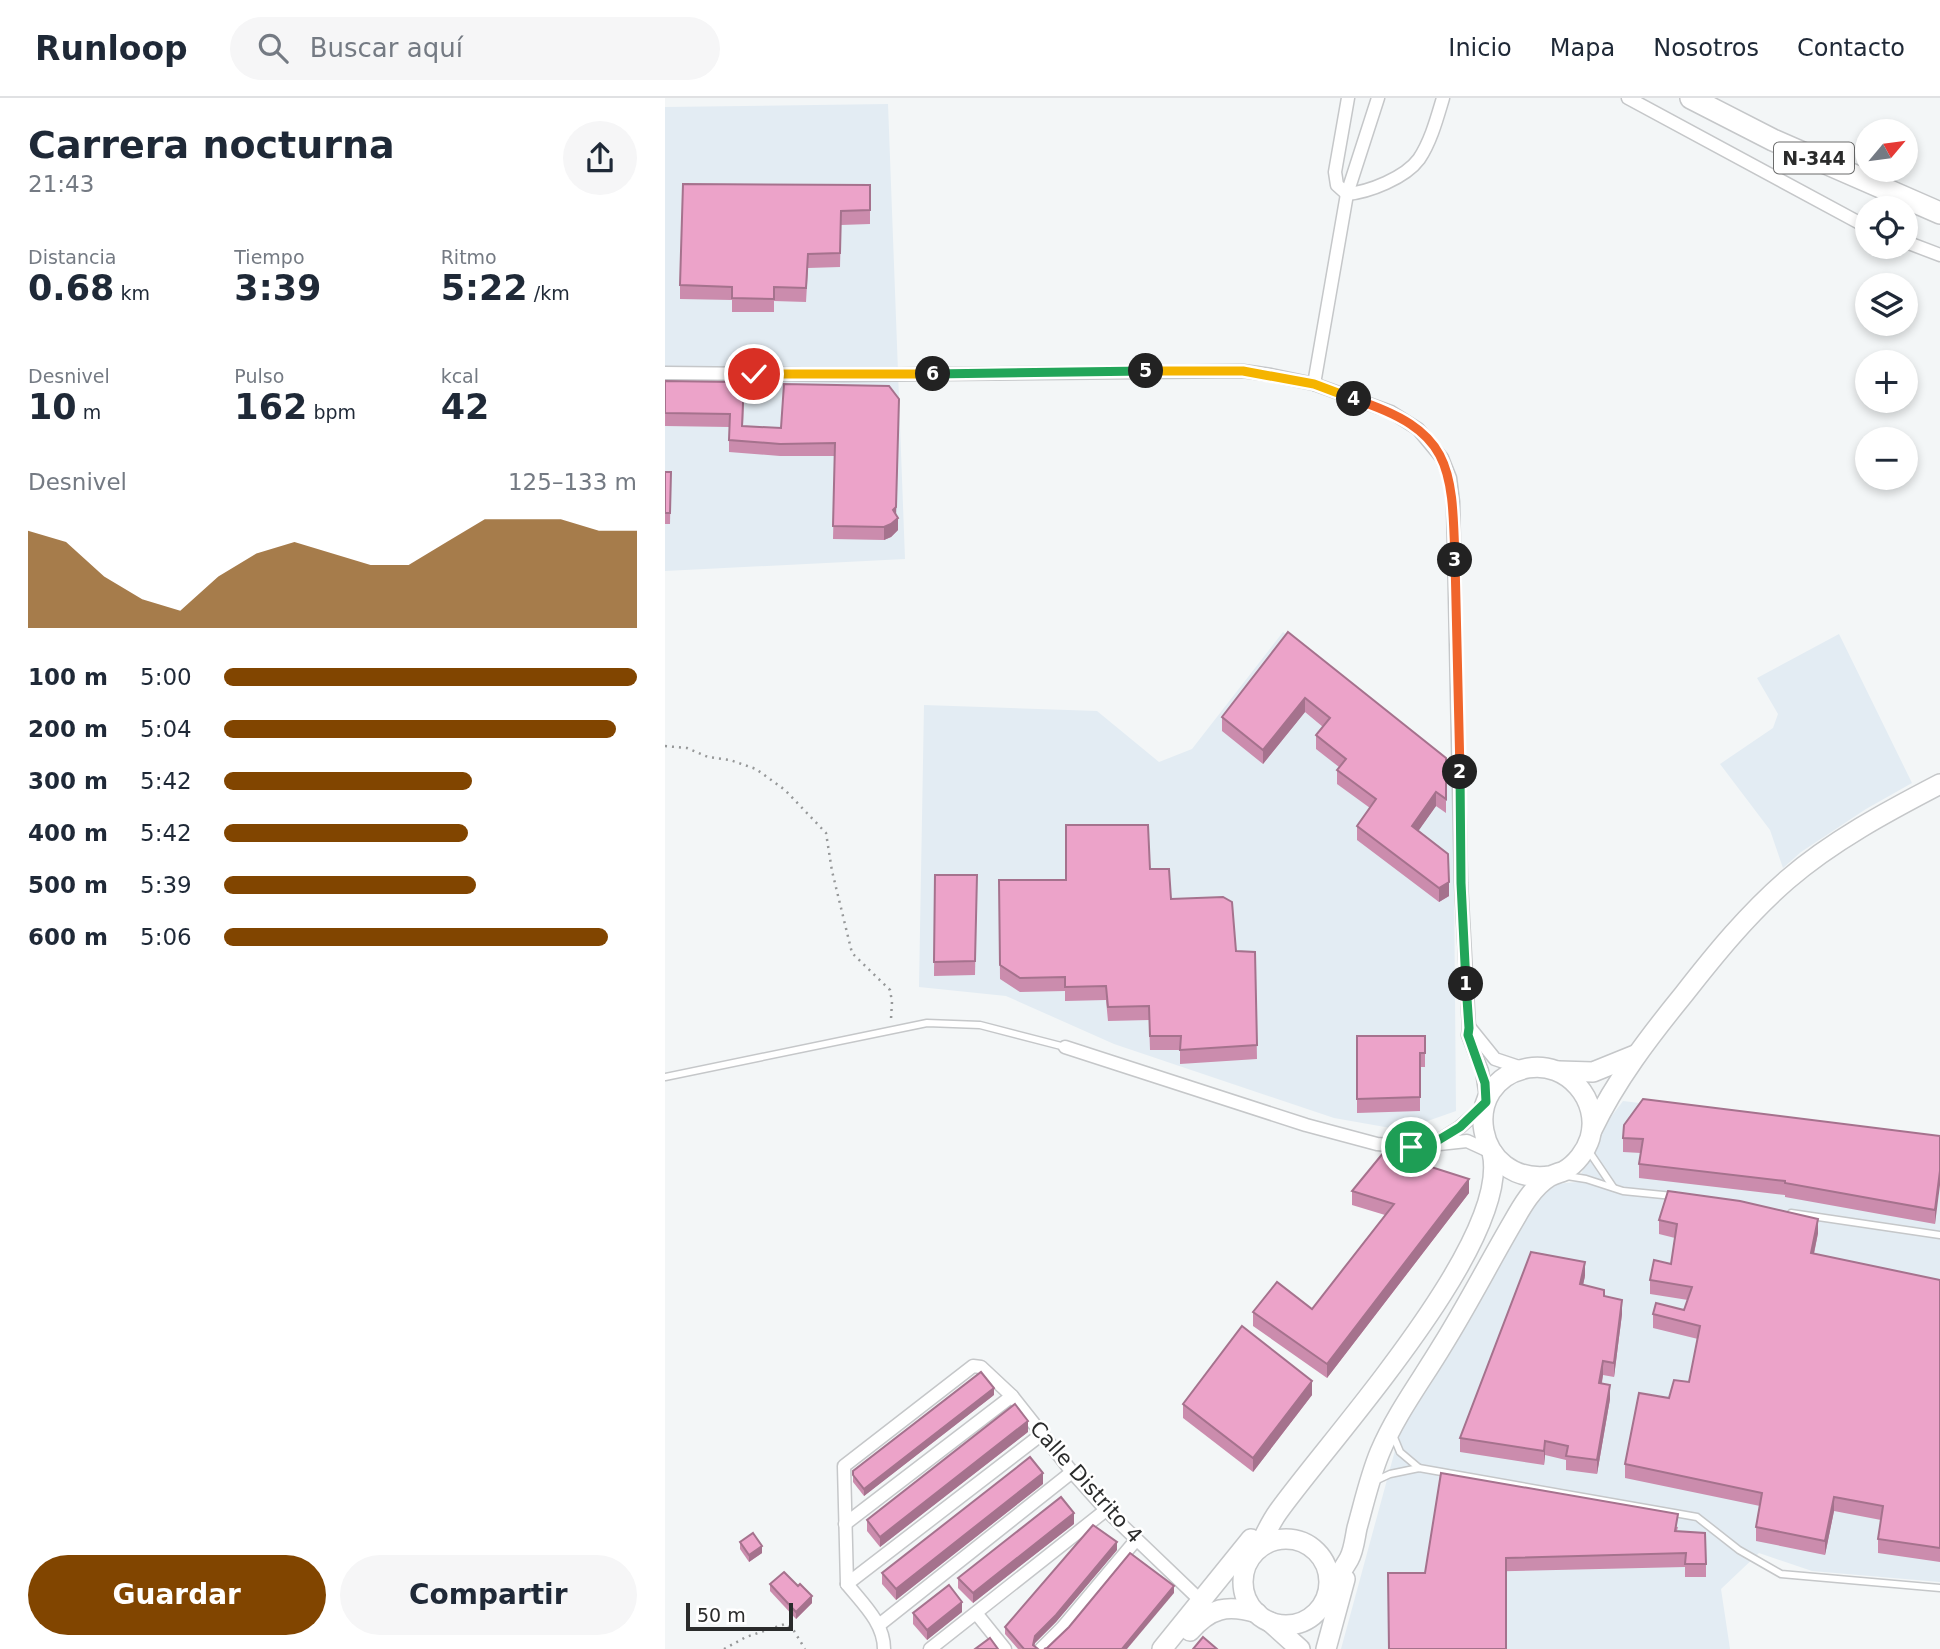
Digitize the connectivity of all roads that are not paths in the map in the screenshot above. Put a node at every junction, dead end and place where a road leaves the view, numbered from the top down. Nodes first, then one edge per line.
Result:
1 (1347, 98) edge
2 (1378, 98) edge
3 (1443, 98) edge
4 (1628, 98) edge
5 (1691, 98) edge
6 (1779, 143) junction
7 (1347, 194) junction
8 (1940, 199) edge
9 (1940, 213) edge
10 (1855, 221) edge
11 (1918, 247) edge
12 (1940, 255) edge
13 (665, 373) edge
14 (1314, 384) junction
15 (1940, 784) edge
16 (1469, 1028) junction
17 (1065, 1047) joint
18 (1635, 1055) junction
19 (1525, 1069) junction
20 (1555, 1070) junction
21 (665, 1077) edge
22 (1486, 1103) junction
23 (1589, 1138) junction
24 (1432, 1144) junction
25 (1491, 1152) junction
26 (1551, 1176) junction
27 (1614, 1189) junction
28 (1683, 1197) edge
29 (1777, 1211) edge
30 (1940, 1235) edge
31 (1012, 1396) junction
32 (1391, 1430) junction
33 (1042, 1434) junction
34 (1419, 1468) junction
35 (1072, 1472) junction
36 (1368, 1488) junction
37 (1106, 1510) junction
38 (1276, 1514) junction
39 (845, 1524) junction
40 (1136, 1540) junction
41 (1252, 1556) junction
42 (1349, 1558) junction
43 (847, 1584) junction
44 (1940, 1588) edge
45 (1328, 1595) junction
46 (1201, 1601) junction
47 (976, 1613) junction
48 (1263, 1617) junction
49 (879, 1625) junction
50 (884, 1649) edge
51 (930, 1649) edge
52 (1005, 1649) edge
53 (1041, 1649) edge
54 (1162, 1649) edge
55 (1174, 1649) edge
56 (1300, 1649) edge
57 (1325, 1649) edge

1 - 7 street
2 - 7 street
3 - 7 street
4 - 10 street
5 - 6 highway, N-344
6 - 8 highway
6 - 9 highway, N-344
7 - 14 street
11 - 12 street
13 - 14 street
14 - 16 street
15 - 18 main road
16 - 19 street
16 - 22 street
17 - 21 lane
17 - 24 street
18 - 20 main road
18 - 23 main road
19 - 20 main road
19 - 22 main road
20 - 23 main road
22 - 24 street
22 - 25 main road
23 - 26 main road
23 - 27 lane
24 - 25 street
25 - 26 main road
25 - 38 main road
26 - 27 lane
26 - 32 main road
27 - 28 lane
29 - 30 lane
31 - 33 street, Calle Distrito 4
31 - 39 street
31 - 39 street, Calle Distrito 4
32 - 34 lane
32 - 36 main road
33 - 35 street, Calle Distrito 4
33 - 43 street
34 - 36 lane
34 - 44 lane
35 - 37 street, Calle Distrito 4
35 - 49 street
36 - 42 main road
37 - 40 street, Calle Distrito 4
37 - 47 street
38 - 41 main road
38 - 46 main road
39 - 43 street
40 - 46 street, Calle Distrito 4
40 - 53 street
41 - 45 main road
41 - 46 main road
41 - 48 main road
42 - 45 main road
42 - 57 main road
43 - 49 street
45 - 48 main road
46 - 54 main road
47 - 51 street
47 - 52 street
48 - 55 main road
48 - 56 main road
49 - 50 street

